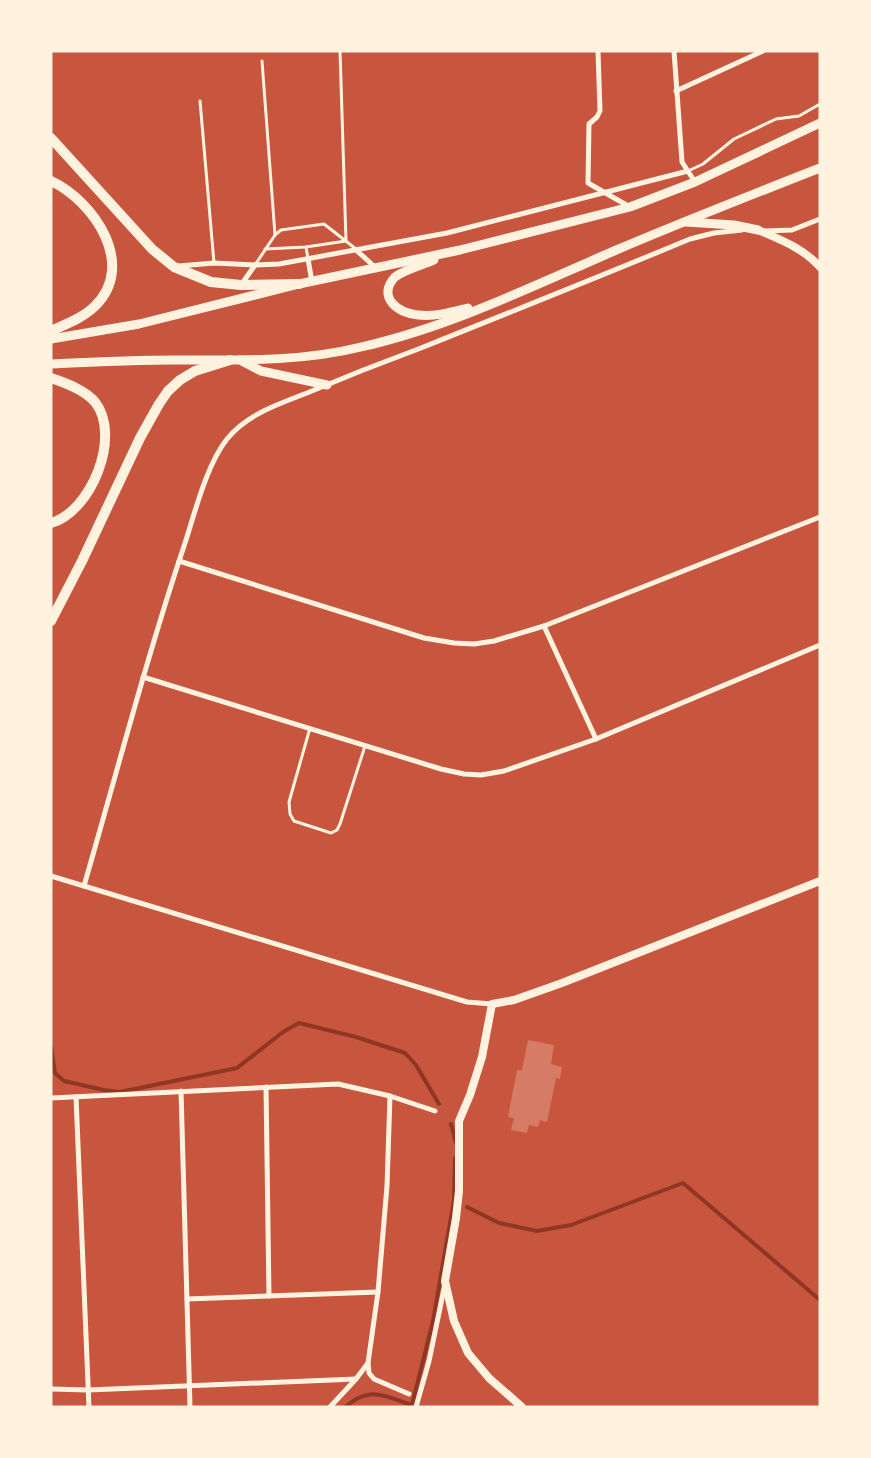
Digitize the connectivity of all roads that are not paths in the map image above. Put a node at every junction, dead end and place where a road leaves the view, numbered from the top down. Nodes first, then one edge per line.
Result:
1 (340, 51) edge
2 (598, 51) edge
3 (674, 51) edge
4 (763, 51) edge
5 (262, 61) dead end
6 (676, 92) junction
7 (200, 101) dead end
8 (820, 104) edge
9 (820, 123) edge
10 (51, 138) edge
11 (820, 168) edge
12 (688, 171) junction
13 (51, 181) edge
14 (695, 182) junction
15 (605, 193) junction
16 (630, 207) junction
17 (820, 219) edge
18 (681, 222) junction
19 (758, 230) junction
20 (275, 235) junction
21 (346, 241) junction
22 (306, 247) junction
23 (266, 249) junction
24 (356, 250) junction
25 (460, 250) junction
26 (308, 259) junction
27 (214, 263) junction
28 (255, 265) junction
29 (174, 267) junction
30 (820, 267) edge
31 (376, 268) junction
32 (312, 282) junction
33 (300, 284) junction
34 (242, 285) junction
35 (498, 302) junction
36 (51, 331) edge
37 (51, 339) edge
38 (235, 360) junction
39 (51, 364) edge
40 (51, 378) edge
41 (326, 384) junction
42 (820, 517) edge
43 (51, 523) edge
44 (179, 561) junction
45 (51, 621) edge
46 (544, 626) junction
47 (820, 646) edge
48 (143, 677) junction
49 (310, 728) junction
50 (596, 739) junction
51 (365, 746) junction
52 (51, 876) edge
53 (820, 881) edge
54 (84, 886) junction
55 (492, 1004) junction
56 (266, 1087) junction
57 (181, 1091) junction
58 (390, 1096) junction
59 (76, 1097) junction
60 (51, 1098) edge
61 (435, 1111) dead end
62 (445, 1281) junction
63 (378, 1292) junction
64 (269, 1296) junction
65 (186, 1299) junction
66 (368, 1363) junction
67 (356, 1378) junction
68 (189, 1385) junction
69 (51, 1389) edge
70 (88, 1390) junction
71 (409, 1394) dead end
72 (89, 1407) edge
73 (190, 1407) edge
74 (330, 1407) edge
75 (416, 1407) edge
76 (522, 1407) edge

1 - 21 lane
2 - 15 street
3 - 6 street
4 - 6 street
5 - 20 lane
6 - 12 street
7 - 27 lane
8 - 12 lane
9 - 14 main road
10 - 29 highway
11 - 18 main road
12 - 14 street
12 - 15 street
13 - 36 highway
14 - 16 main road
15 - 16 street
15 - 24 street
16 - 25 main road
17 - 19 street
18 - 19 main road
18 - 35 main road
19 - 30 street
19 - 41 street
20 - 21 lane
20 - 23 lane
21 - 22 lane
21 - 24 lane
22 - 23 lane
22 - 26 lane
23 - 28 lane
24 - 26 street
24 - 31 street
25 - 31 main road
25 - 35 main road
26 - 28 street
26 - 32 street
27 - 28 street
27 - 29 street
28 - 34 street
29 - 34 highway
31 - 32 main road
32 - 33 main road
33 - 34 highway
33 - 37 main road
35 - 38 main road
38 - 39 main road
38 - 41 main road
38 - 45 highway
40 - 43 highway
41 - 44 street
42 - 46 street
44 - 46 street
44 - 48 street
46 - 50 street
47 - 50 street
48 - 49 street
48 - 54 street
49 - 51 street
49 - 51 lane
50 - 51 street
52 - 54 street
53 - 55 street
54 - 55 street
55 - 62 street
56 - 57 street
56 - 58 street
56 - 64 street
57 - 59 street
57 - 65 street
58 - 61 street
58 - 63 street
59 - 60 street
59 - 70 street
62 - 75 street
62 - 76 street
63 - 64 street
63 - 66 street
64 - 65 street
65 - 68 street
66 - 67 street
66 - 71 street
67 - 68 street
67 - 74 street
68 - 70 street
68 - 73 street
69 - 70 street
70 - 72 street

